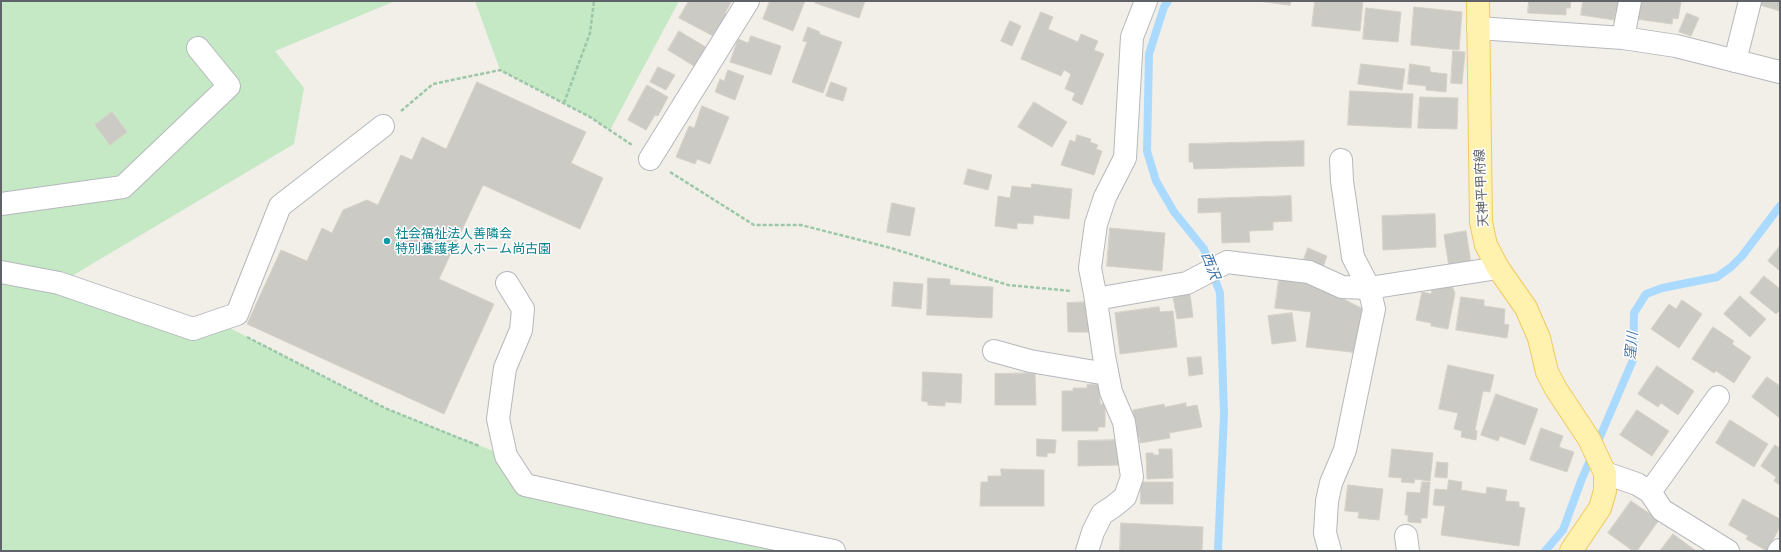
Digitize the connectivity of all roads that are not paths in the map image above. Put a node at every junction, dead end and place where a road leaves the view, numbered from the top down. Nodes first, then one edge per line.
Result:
1 (748, 1) edge
2 (1146, 1) edge
3 (1478, 1) edge
4 (1630, 1) edge
5 (1750, 1) edge
6 (1478, 28) junction
7 (1623, 38) junction
8 (198, 48) dead end
9 (1735, 61) junction
10 (1780, 72) edge
11 (383, 126) road end
12 (650, 159) road end
13 (1341, 160) dead end
14 (1, 204) edge
15 (1498, 268) junction
16 (1, 272) edge
17 (507, 283) dead end
18 (1369, 288) junction
19 (1096, 297) junction
20 (994, 351) dead end
21 (1107, 374) junction
22 (1718, 397) dead end
23 (1605, 473) junction
24 (1650, 492) junction
25 (834, 551) edge
26 (1087, 551) edge
27 (1330, 551) edge
28 (1572, 551) edge
29 (1728, 551) edge

1 - 12 street
2 - 19 street
3 - 6 main road, 天神平甲府線
4 - 7 street
5 - 9 street
6 - 7 street
6 - 15 main road, 天神平甲府線
7 - 9 street
8 - 14 street
9 - 10 street
11 - 16 street
13 - 18 street
15 - 18 street
15 - 23 main road, 天神平甲府線
17 - 25 street
18 - 19 street
18 - 27 street
19 - 21 street
20 - 21 street
21 - 26 street
22 - 24 street
23 - 24 street
23 - 28 main road, 天神平甲府線
24 - 29 street

